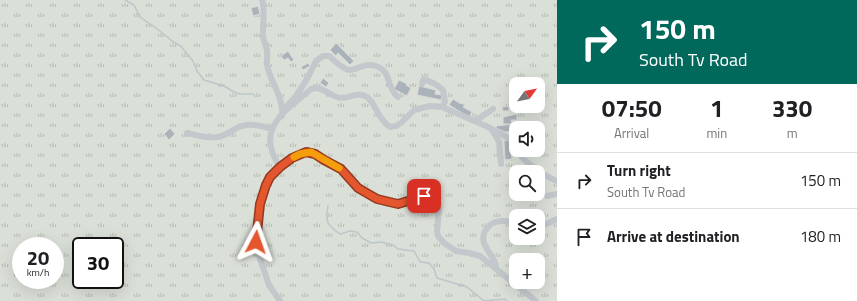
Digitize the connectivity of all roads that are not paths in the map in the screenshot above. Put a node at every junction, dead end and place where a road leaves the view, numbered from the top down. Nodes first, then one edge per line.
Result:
1 (262, 0) edge
2 (422, 84) dead end
3 (398, 97) dead end
4 (442, 107) junction
5 (493, 109) dead end
6 (282, 112) junction
7 (475, 122) junction
8 (272, 129) junction
9 (492, 130) junction
10 (187, 133) dead end
11 (509, 138) edge
12 (523, 157) edge
13 (501, 164) dead end
14 (280, 167) junction
15 (556, 182) edge
16 (557, 194) edge
17 (547, 196) dead end
18 (557, 219) edge
19 (509, 222) edge
20 (545, 225) edge
21 (496, 269) junction
22 (280, 301) edge
23 (536, 301) edge

1 - 6 street
2 - 4 street
3 - 6 street
4 - 6 street
4 - 7 street
5 - 7 street
6 - 8 street
7 - 9 street
8 - 10 street
8 - 14 street
9 - 11 street
9 - 13 street
12 - 15 street
14 - 21 street
14 - 22 street
16 - 17 street
18 - 20 street
19 - 21 street
21 - 23 street

